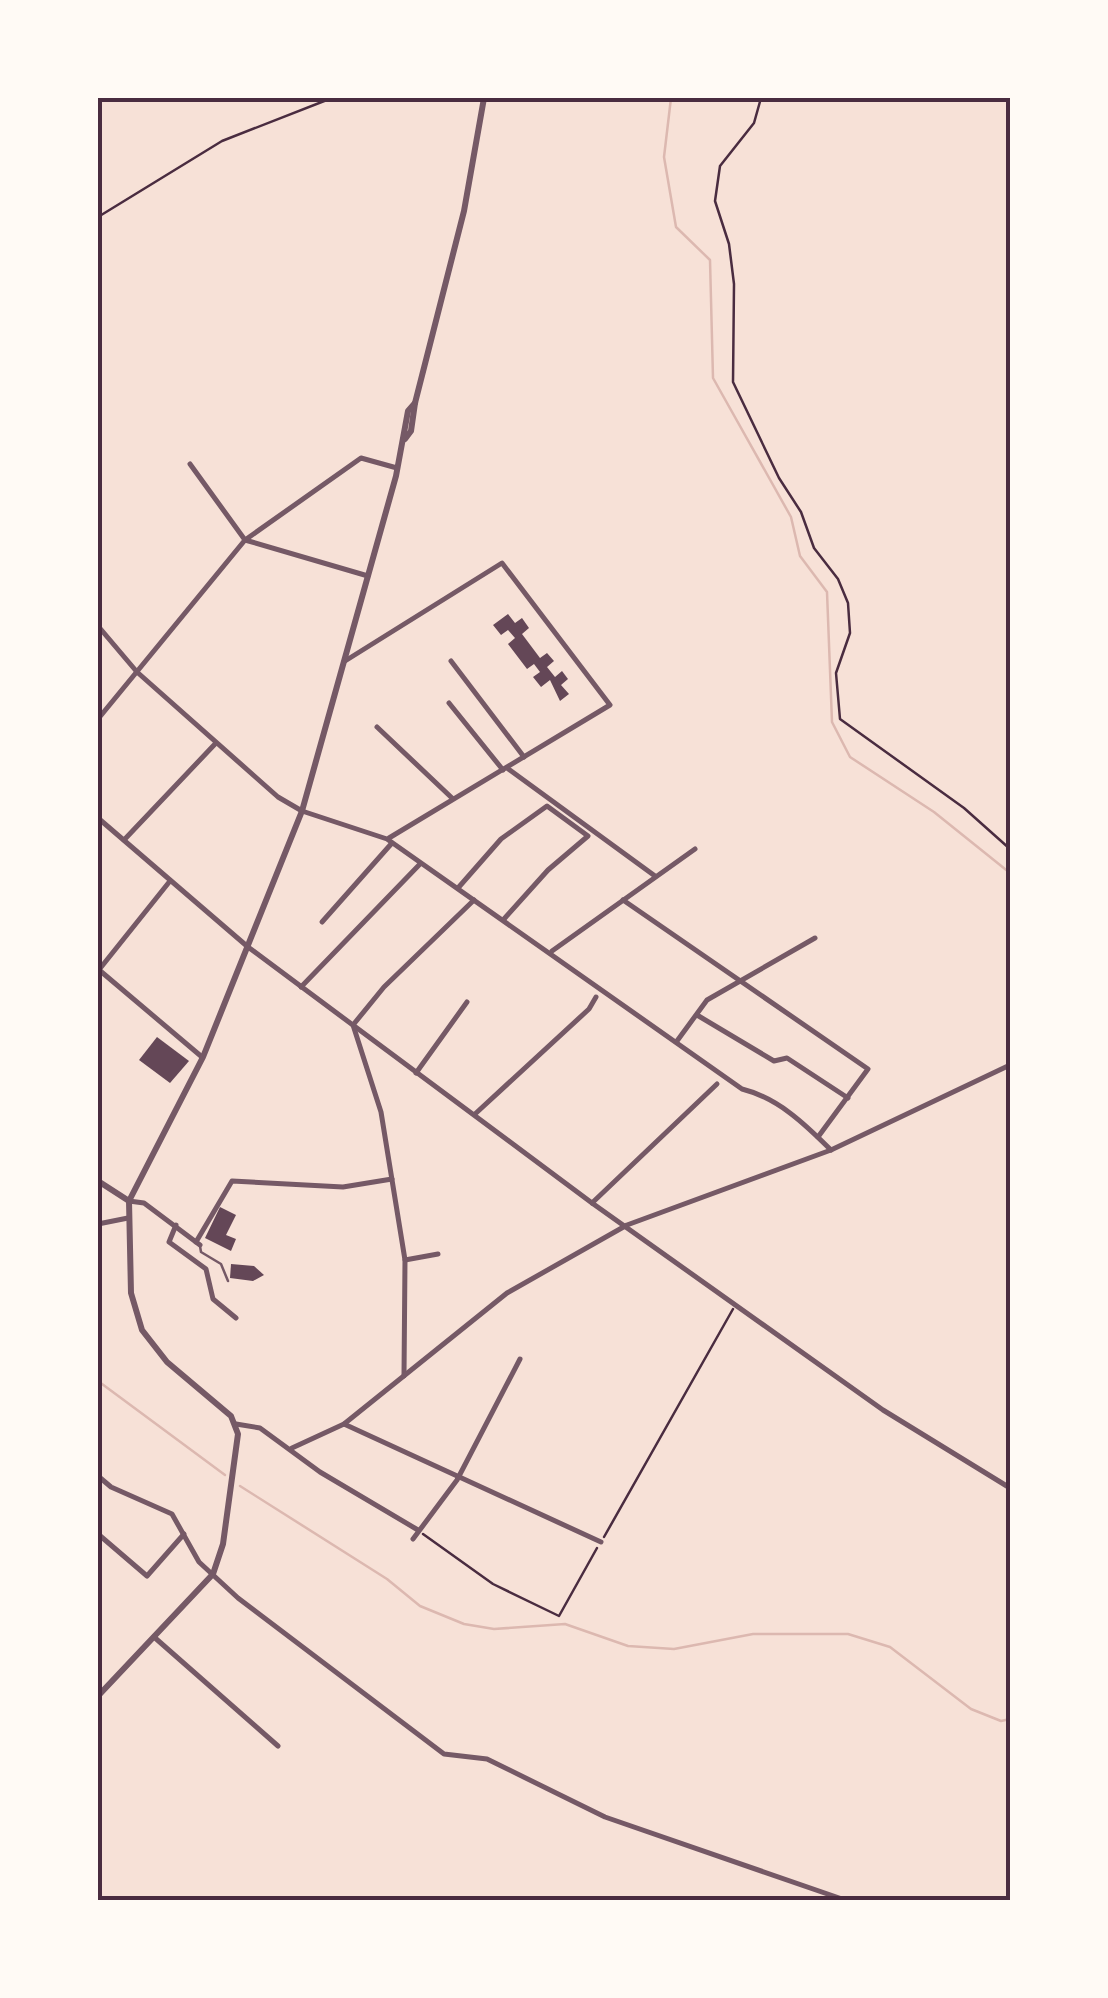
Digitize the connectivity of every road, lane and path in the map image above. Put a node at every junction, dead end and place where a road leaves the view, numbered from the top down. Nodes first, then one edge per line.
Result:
1 (332, 98) edge
2 (484, 98) edge
3 (761, 98) edge
4 (98, 217) edge
5 (190, 464) dead end
6 (397, 468) junction
7 (245, 540) junction
8 (368, 576) junction
9 (98, 626) edge
10 (451, 661) dead end
11 (345, 662) junction
12 (137, 672) junction
13 (449, 703) dead end
14 (98, 719) edge
15 (377, 727) dead end
16 (215, 744) junction
17 (524, 756) junction
18 (505, 769) junction
19 (452, 798) junction
20 (302, 811) junction
21 (98, 818) edge
22 (124, 840) junction
23 (390, 841) junction
24 (694, 849) dead end
25 (1010, 849) edge
26 (420, 864) junction
27 (655, 876) junction
28 (170, 881) junction
29 (458, 888) junction
30 (474, 900) junction
31 (623, 900) junction
32 (503, 919) junction
33 (322, 922) dead end
34 (815, 938) dead end
35 (248, 947) junction
36 (552, 951) junction
37 (98, 970) edge
38 (737, 981) junction
39 (301, 987) junction
40 (596, 997) dead end
41 (467, 1002) dead end
42 (697, 1015) junction
43 (353, 1026) junction
44 (677, 1042) junction
45 (202, 1057) junction
46 (1010, 1065) edge
47 (416, 1073) junction
48 (717, 1084) dead end
49 (848, 1098) junction
50 (475, 1114) junction
51 (818, 1137) junction
52 (831, 1150) junction
53 (392, 1179) junction
54 (98, 1182) edge
55 (130, 1200) junction
56 (592, 1203) junction
57 (128, 1218) junction
58 (98, 1224) edge
59 (176, 1226) junction
60 (627, 1226) junction
61 (198, 1243) junction
62 (438, 1254) dead end
63 (405, 1260) junction
64 (228, 1281) dead end
65 (736, 1303) junction
66 (236, 1318) dead end
67 (520, 1359) dead end
68 (404, 1378) junction
69 (236, 1424) junction
70 (344, 1424) junction
71 (292, 1448) junction
72 (98, 1476) edge
73 (457, 1480) junction
74 (1010, 1488) edge
75 (418, 1530) junction
76 (98, 1534) edge
77 (184, 1534) junction
78 (413, 1539) dead end
79 (602, 1542) junction
80 (213, 1574) junction
81 (154, 1636) junction
82 (98, 1696) edge
83 (278, 1746) dead end
84 (845, 1900) edge

1 - 4 path
2 - 6 street
3 - 25 path
5 - 7 street
6 - 7 street
6 - 8 street
7 - 8 street
7 - 12 street
8 - 11 street
9 - 12 street
10 - 17 street
11 - 17 street
11 - 20 street
12 - 14 street
12 - 16 street
13 - 18 street
15 - 19 street
16 - 20 street
16 - 22 street
17 - 18 street
18 - 19 street
18 - 27 street
19 - 23 street
20 - 23 street
20 - 35 street
21 - 22 street
22 - 28 street
23 - 26 street
23 - 33 street
24 - 27 street
26 - 29 street
26 - 39 street
27 - 31 street
28 - 35 street
28 - 37 street
29 - 30 street
29 - 32 street
30 - 32 street
30 - 43 street
31 - 36 street
31 - 38 street
32 - 36 street
34 - 38 street
35 - 39 street
35 - 45 street
36 - 44 street
37 - 45 street
38 - 42 street
38 - 49 street
39 - 43 street
40 - 50 street
41 - 47 street
42 - 44 street
42 - 49 street
43 - 47 street
43 - 53 street
44 - 51 street
45 - 55 street
46 - 52 street
47 - 50 street
48 - 56 street
49 - 51 street
50 - 56 street
51 - 52 street
52 - 60 street
53 - 61 street
53 - 63 street
54 - 55 street
55 - 57 street
55 - 59 street
56 - 60 street
57 - 58 street
57 - 69 street
59 - 61 street
59 - 66 street
60 - 65 street
60 - 68 street
61 - 64 lane
62 - 63 street
63 - 68 street
65 - 74 street
65 - 79 path
67 - 73 street
68 - 70 street
69 - 71 street
69 - 80 street
70 - 71 street
70 - 73 street
71 - 75 street
72 - 77 street
73 - 75 street
73 - 79 street
75 - 78 street
75 - 79 path
76 - 77 street
77 - 80 street
80 - 81 street
80 - 84 street
81 - 82 street
81 - 83 street

